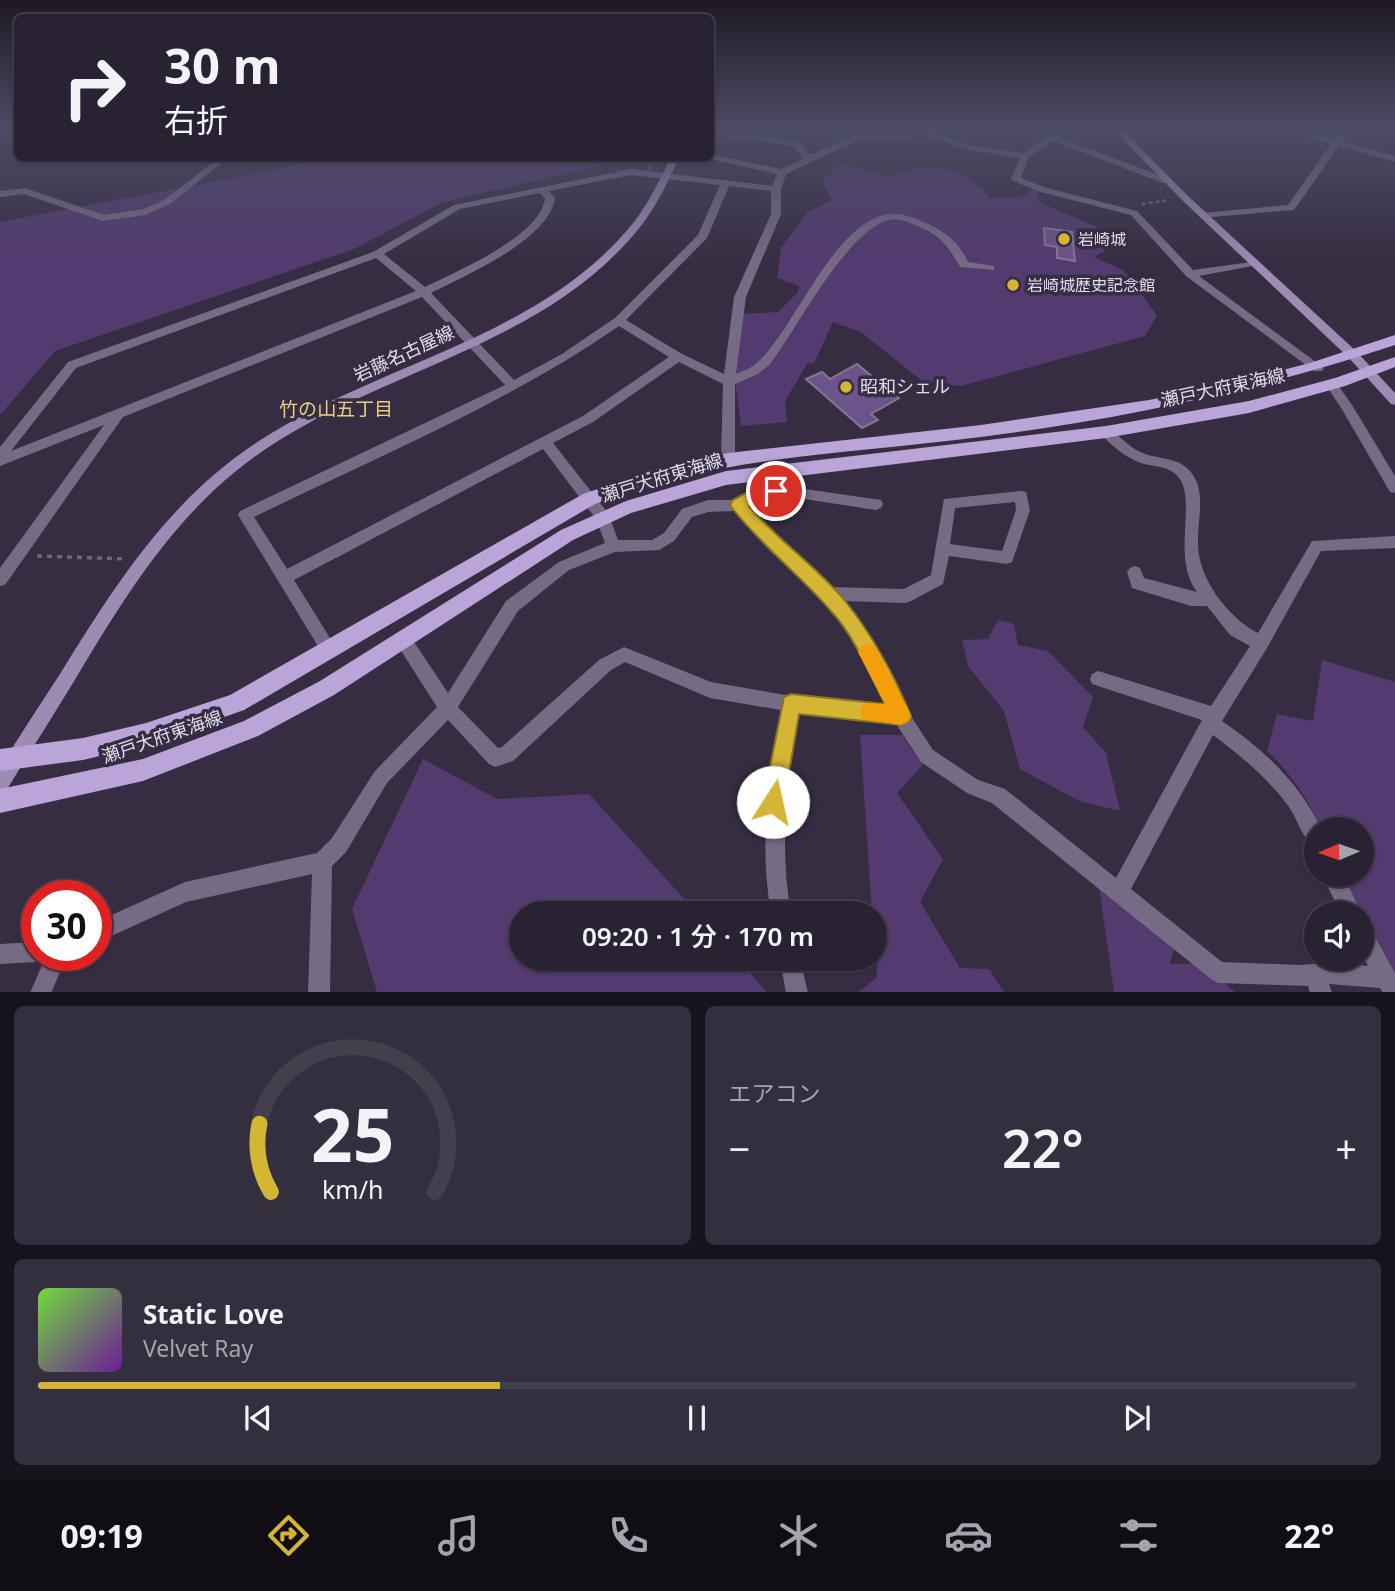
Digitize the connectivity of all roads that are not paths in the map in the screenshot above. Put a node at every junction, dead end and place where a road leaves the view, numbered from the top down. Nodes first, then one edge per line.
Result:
1 (205, 172) edge
2 (617, 172) edge
3 (649, 172) edge
4 (668, 172) edge
5 (782, 172) edge
6 (1019, 172) edge
7 (1143, 172) edge
8 (1158, 172) edge
9 (1317, 172) edge
10 (666, 177) junction
11 (1166, 181) junction
12 (726, 183) junction
13 (776, 189) junction
14 (542, 191) junction
15 (0, 194) edge
16 (1203, 216) junction
17 (377, 254) junction
18 (1254, 263) junction
19 (990, 268) dead end
20 (1190, 274) junction
21 (424, 292) junction
22 (619, 321) junction
23 (1395, 340) edge
24 (472, 342) junction
25 (1352, 354) junction
26 (678, 357) junction
27 (1395, 362) edge
28 (1318, 368) junction
29 (1368, 372) junction
30 (729, 383) junction
31 (1331, 384) junction
32 (513, 386) junction
33 (1395, 401) edge
34 (118, 415) junction
35 (1106, 432) junction
36 (545, 442) junction
37 (0, 456) edge
38 (728, 459) junction
39 (0, 461) edge
40 (1395, 488) edge
41 (589, 499) junction
42 (876, 504) dead end
43 (738, 505) junction
44 (603, 517) junction
45 (1395, 542) edge
46 (614, 546) junction
47 (943, 549) junction
48 (1135, 572) dead end
49 (286, 577) junction
50 (0, 580) edge
51 (826, 594) junction
52 (1212, 599) junction
53 (404, 640) junction
54 (1261, 643) junction
55 (330, 651) junction
56 (1098, 679) dead end
57 (791, 704) junction
58 (448, 708) junction
59 (901, 716) junction
60 (1212, 719) junction
61 (8, 760) edge
62 (0, 785) edge
63 (0, 801) edge
64 (1307, 817) edge
65 (322, 862) junction
66 (1118, 893) junction
67 (778, 901) edge
68 (112, 926) edge
69 (21, 952) edge
70 (0, 954) edge
71 (1374, 955) edge
72 (50, 971) edge
73 (793, 971) edge
74 (1319, 984) edge
75 (1390, 984) edge
76 (40, 992) edge
77 (319, 992) edge
78 (797, 992) edge

1 - 15 street
2 - 14 street
3 - 10 street
4 - 10 main road, 岩藤名古屋線
5 - 13 street
6 - 20 street
7 - 11 street
8 - 11 main road
9 - 16 street
10 - 12 street
10 - 24 main road, 岩藤名古屋線
11 - 16 main road
12 - 13 street
12 - 22 street
13 - 30 street
14 - 17 street
14 - 21 street
16 - 18 main road
17 - 21 street
17 - 37 street
18 - 20 street
18 - 25 main road
19 - 30 street
20 - 28 street
21 - 24 street
21 - 34 street
22 - 26 street
22 - 32 street
23 - 25 main road, 瀬戸大府東海線
24 - 32 street
24 - 61 main road, 岩藤名古屋線
25 - 28 main road, 瀬戸大府東海線
25 - 29 main road
26 - 30 street
26 - 36 street
27 - 29 main road, 瀬戸大府東海線
28 - 38 main road, 瀬戸大府東海線
29 - 31 main road, 瀬戸大府東海線
29 - 33 main road
30 - 38 street
31 - 35 main road, 瀬戸大府東海線
31 - 40 street
32 - 49 street
34 - 39 street
34 - 50 street
35 - 44 main road, 瀬戸大府東海線
35 - 52 street
36 - 41 street
36 - 49 street
38 - 41 main road, 瀬戸大府東海線
41 - 44 street
41 - 55 main road, 瀬戸大府東海線
42 - 43 street
43 - 46 street
43 - 51 street
44 - 46 street
44 - 53 main road, 瀬戸大府東海線
45 - 54 street
46 - 58 street
47 - 47 street
47 - 51 street
48 - 52 street
49 - 55 street
51 - 59 street
52 - 54 street
53 - 58 street
53 - 63 main road, 瀬戸大府東海線
54 - 60 street
55 - 61 main road, 瀬戸大府東海線
56 - 60 street
57 - 58 street
57 - 59 street
57 - 67 street
58 - 65 street
59 - 66 street
60 - 64 street
60 - 66 street
61 - 62 main road, 岩藤名古屋線
65 - 68 street
65 - 77 street
66 - 74 street
69 - 70 street
71 - 75 street
72 - 76 street
73 - 78 street
74 - 75 street

